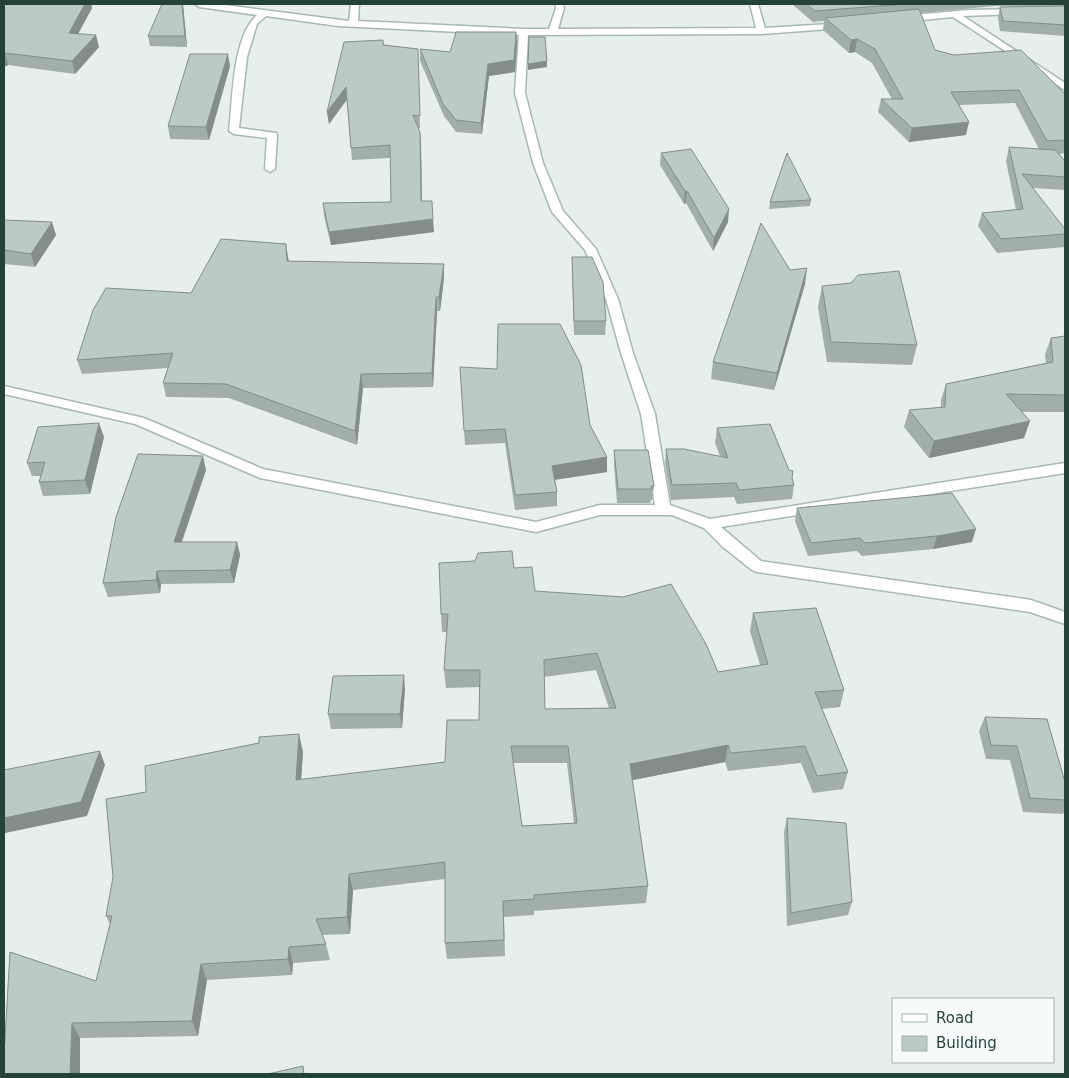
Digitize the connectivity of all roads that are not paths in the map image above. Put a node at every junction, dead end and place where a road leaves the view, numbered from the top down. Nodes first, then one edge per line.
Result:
1 (199, 4) edge
2 (355, 4) edge
3 (558, 4) edge
4 (754, 4) edge
5 (265, 12) junction
6 (1025, 12) edge
7 (954, 14) junction
8 (888, 21) edge
9 (353, 24) junction
10 (849, 25) edge
11 (554, 31) junction
12 (761, 31) junction
13 (524, 32) junction
14 (1065, 87) edge
15 (270, 169) dead end
16 (4, 390) edge
17 (1065, 468) edge
18 (663, 510) junction
19 (709, 524) junction
20 (1065, 618) edge

1 - 5 street
2 - 9 street
3 - 11 street
4 - 12 street
5 - 9 street
5 - 15 street
6 - 7 street
7 - 8 street
7 - 14 street
9 - 13 street
10 - 12 street
11 - 12 street
11 - 13 street
13 - 18 street
16 - 18 street
17 - 19 street
18 - 19 street
19 - 20 street

